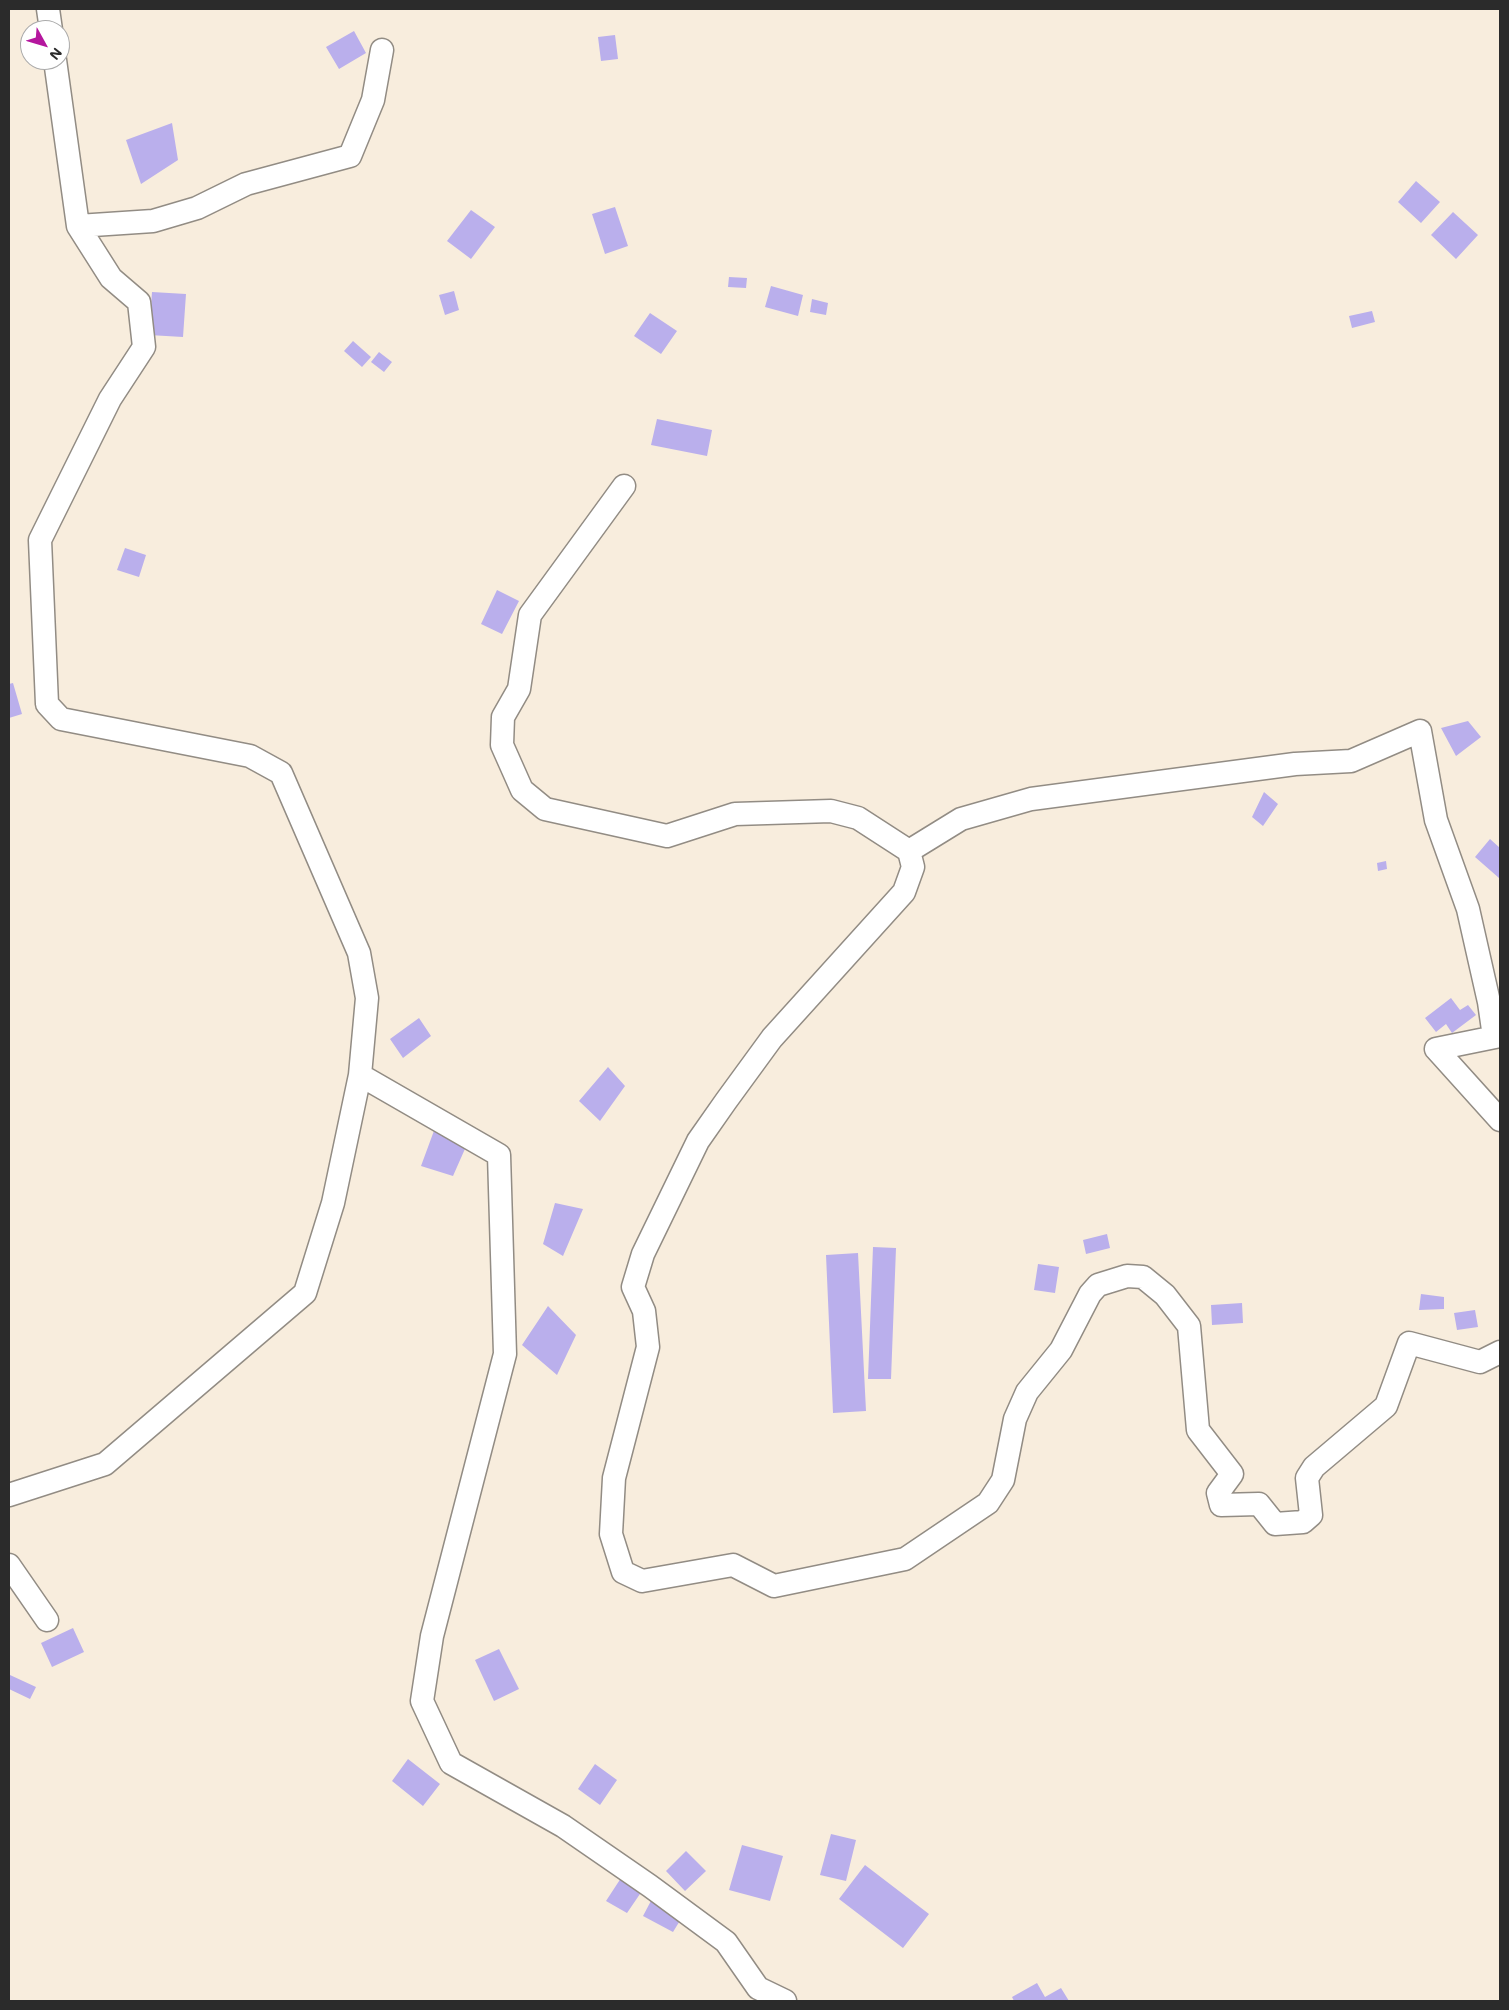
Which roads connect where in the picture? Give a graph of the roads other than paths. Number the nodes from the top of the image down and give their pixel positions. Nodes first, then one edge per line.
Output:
1 (382, 50) dead end
2 (56, 70) edge
3 (78, 226) junction
4 (624, 486) dead end
5 (908, 851) junction
6 (1497, 1036) edge
7 (360, 1075) junction
8 (1500, 1120) edge
9 (1500, 1352) edge
10 (9, 1495) edge
11 (9, 1565) edge
12 (47, 1620) dead end
13 (785, 2001) edge

1 - 3 street
2 - 3 street
3 - 7 street
4 - 5 street
5 - 6 street
5 - 9 street
6 - 8 street
7 - 10 street
7 - 13 street
11 - 12 street

